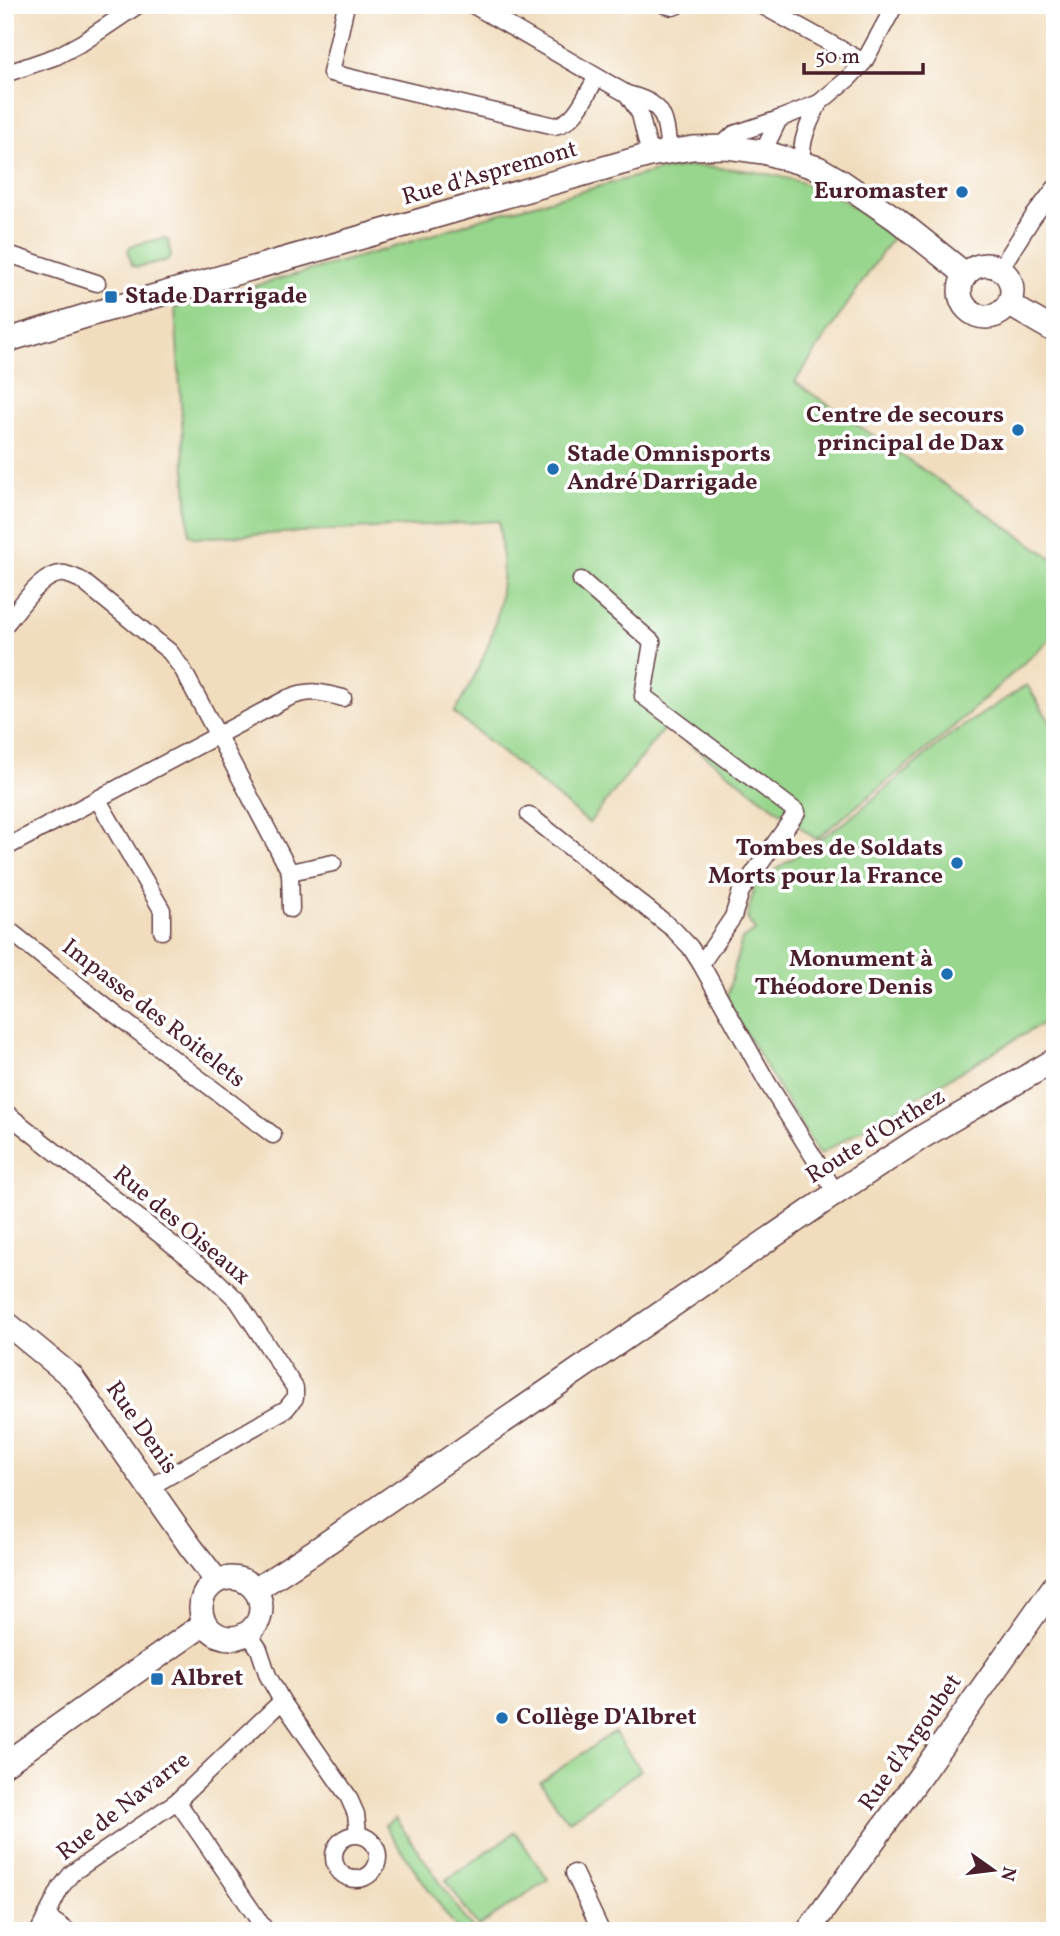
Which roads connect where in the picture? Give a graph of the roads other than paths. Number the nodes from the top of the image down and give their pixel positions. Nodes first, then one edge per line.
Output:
1 (138, 5) edge
2 (346, 5) edge
3 (472, 5) edge
4 (665, 5) edge
5 (678, 5) edge
6 (761, 5) edge
7 (895, 5) edge
8 (864, 62) junction
9 (5, 74) edge
10 (597, 77) junction
11 (627, 94) junction
12 (819, 103) junction
13 (779, 119) junction
14 (720, 148) junction
15 (763, 152) junction
16 (659, 153) junction
17 (802, 163) junction
18 (1055, 188) edge
19 (5, 253) edge
20 (1000, 269) junction
21 (965, 274) junction
22 (97, 283) dead end
23 (1010, 305) junction
24 (1055, 331) edge
25 (5, 341) edge
26 (581, 580) dead end
27 (5, 625) edge
28 (343, 698) dead end
29 (216, 736) junction
30 (98, 800) junction
31 (529, 815) dead end
32 (5, 848) edge
33 (333, 863) dead end
34 (290, 872) junction
35 (291, 909) dead end
36 (5, 927) edge
37 (162, 931) dead end
38 (701, 964) junction
39 (1055, 1060) edge
40 (5, 1112) edge
41 (273, 1135) dead end
42 (836, 1193) junction
43 (5, 1322) edge
44 (150, 1487) junction
45 (216, 1581) junction
46 (1055, 1585) edge
47 (255, 1590) junction
48 (204, 1623) junction
49 (248, 1633) junction
50 (282, 1701) junction
51 (5, 1764) edge
52 (177, 1801) junction
53 (358, 1834) dead end
54 (574, 1873) dead end
55 (43, 1923) edge
56 (68, 1931) edge
57 (266, 1931) edge
58 (601, 1931) edge
59 (808, 1931) edge

1 - 9 street
2 - 10 street
3 - 10 street
4 - 5 street
6 - 8 street
7 - 8 street
8 - 12 street
10 - 11 street
11 - 16 street
11 - 16 street
12 - 13 street
12 - 17 street
13 - 14 street
13 - 15 street
14 - 15 main road, Rue d'Aspremont
14 - 16 main road, Rue d'Aspremont
15 - 17 main road, Rue d'Aspremont
16 - 25 main road, Rue d'Aspremont
17 - 21 main road, Rue d'Aspremont
18 - 20 street
19 - 22 street
20 - 21 main road
20 - 23 main road
21 - 23 main road
23 - 24 main road
26 - 38 street
27 - 29 street
28 - 29 street
29 - 30 street
29 - 34 street
30 - 32 street
30 - 37 street
31 - 38 street
33 - 34 street
34 - 35 street
36 - 41 street, Impasse des Roitelets
38 - 42 street
39 - 42 main road, Route d'Orthez
40 - 44 street, Rue des Oiseaux
42 - 47 main road, Route d'Orthez
43 - 44 main road, Rue Denis
44 - 45 main road, Rue Denis
45 - 47 main road
45 - 48 main road
46 - 59 main road, Rue d'Argoubet
47 - 49 main road
48 - 49 main road
48 - 51 main road
49 - 50 street
50 - 52 street, Rue de Navarre
50 - 53 street
52 - 55 street, Rue de Navarre
52 - 57 street
54 - 58 street
55 - 56 street

